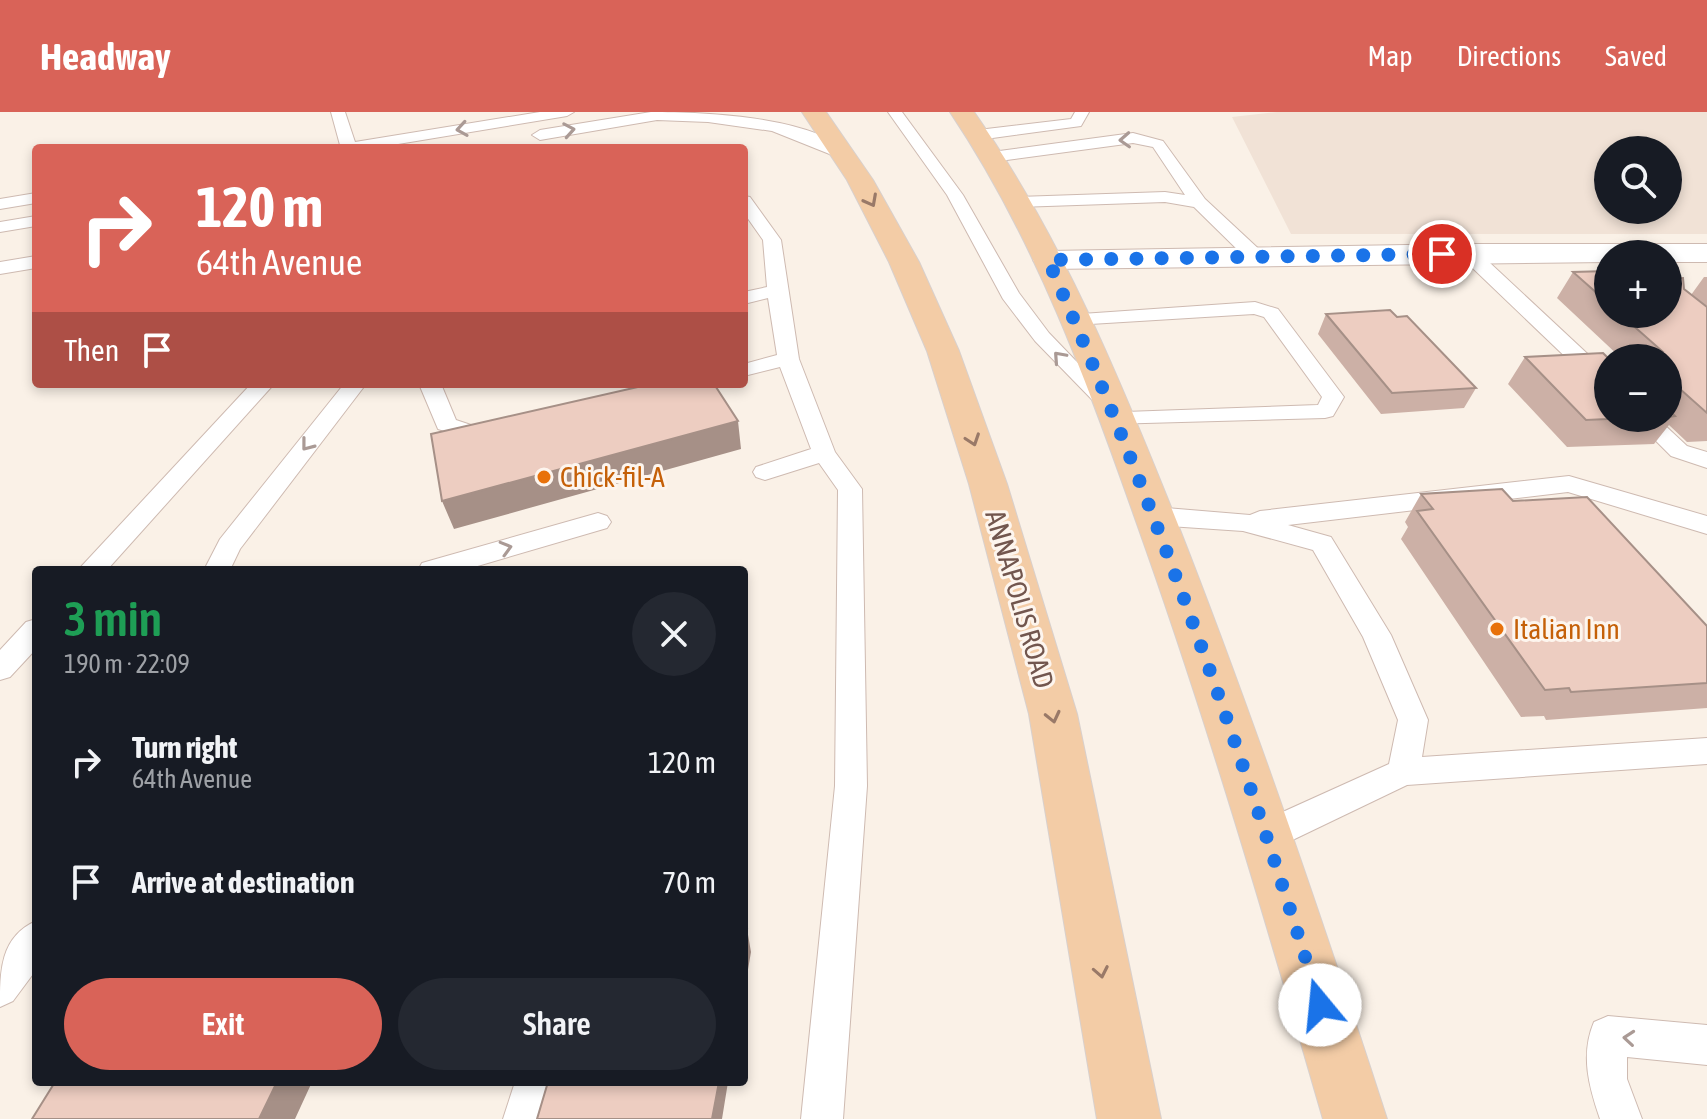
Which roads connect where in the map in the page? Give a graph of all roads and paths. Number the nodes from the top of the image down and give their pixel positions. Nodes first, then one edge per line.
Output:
1 (338, 112) edge
2 (567, 112) edge
3 (678, 112) edge
4 (814, 112) edge
5 (895, 112) edge
6 (1082, 112) edge
7 (650, 116) junction
8 (977, 135) edge
9 (526, 137) dead end
10 (346, 144) edge
11 (371, 144) edge
12 (842, 154) junction
13 (32, 199) edge
14 (1018, 202) junction
15 (1199, 203) junction
16 (0, 204) edge
17 (748, 209) edge
18 (32, 222) edge
19 (0, 227) edge
20 (1468, 253) junction
21 (1707, 253) edge
22 (1255, 256) junction
23 (1048, 260) junction
24 (32, 263) edge
25 (0, 268) edge
26 (777, 290) junction
27 (748, 297) edge
28 (1074, 319) junction
29 (788, 359) junction
30 (748, 369) edge
31 (1594, 372) edge
32 (259, 388) edge
33 (352, 388) edge
34 (432, 388) edge
35 (1116, 415) junction
36 (510, 428) edge
37 (1659, 432) edge
38 (824, 453) junction
39 (1707, 460) edge
40 (765, 472) dead end
41 (1154, 516) junction
42 (598, 522) dead end
43 (1243, 522) junction
44 (1707, 525) edge
45 (95, 566) edge
46 (219, 566) edge
47 (445, 566) edge
48 (32, 634) edge
49 (0, 669) edge
50 (1707, 751) edge
51 (1404, 772) junction
52 (1268, 835) junction
53 (32, 944) edge
54 (0, 988) edge
55 (1707, 1045) edge
56 (534, 1086) edge
57 (524, 1119) edge
58 (822, 1119) edge
59 (1129, 1119) edge
60 (1355, 1119) edge
61 (1621, 1119) edge

1 - 10 lane
2 -> 11 lane
3 - 7 lane
4 - 12 main road, ANNAPOLIS ROAD
35 -> 5 lane
6 - 8 lane
9 -> 7 lane
7 - 12 lane
8 - 14 main road
15 -> 8 lane
12 -> 59 main road, ANNAPOLIS ROAD
13 - 16 lane
14 - 15 lane
14 - 23 main road
15 - 22 lane
17 - 26 lane
18 - 19 lane
20 - 21 street
20 - 22 street
20 - 31 lane
22 - 23 street
23 - 28 main road
24 - 25 lane
26 - 27 lane
26 - 29 lane
28 - 35 main road
28 - 35 lane
29 - 30 lane
29 - 38 lane
32 - 45 lane
33 -> 46 lane
34 - 36 lane
35 - 41 main road
37 - 39 lane
38 - 40 lane
38 - 58 lane
41 - 43 lane
41 - 52 main road
47 -> 42 lane
43 - 44 lane
43 - 51 lane
48 - 49 lane
50 - 51 lane
51 - 52 lane
52 - 60 main road
53 - 54 lane
55 -> 61 lane
56 - 57 lane

